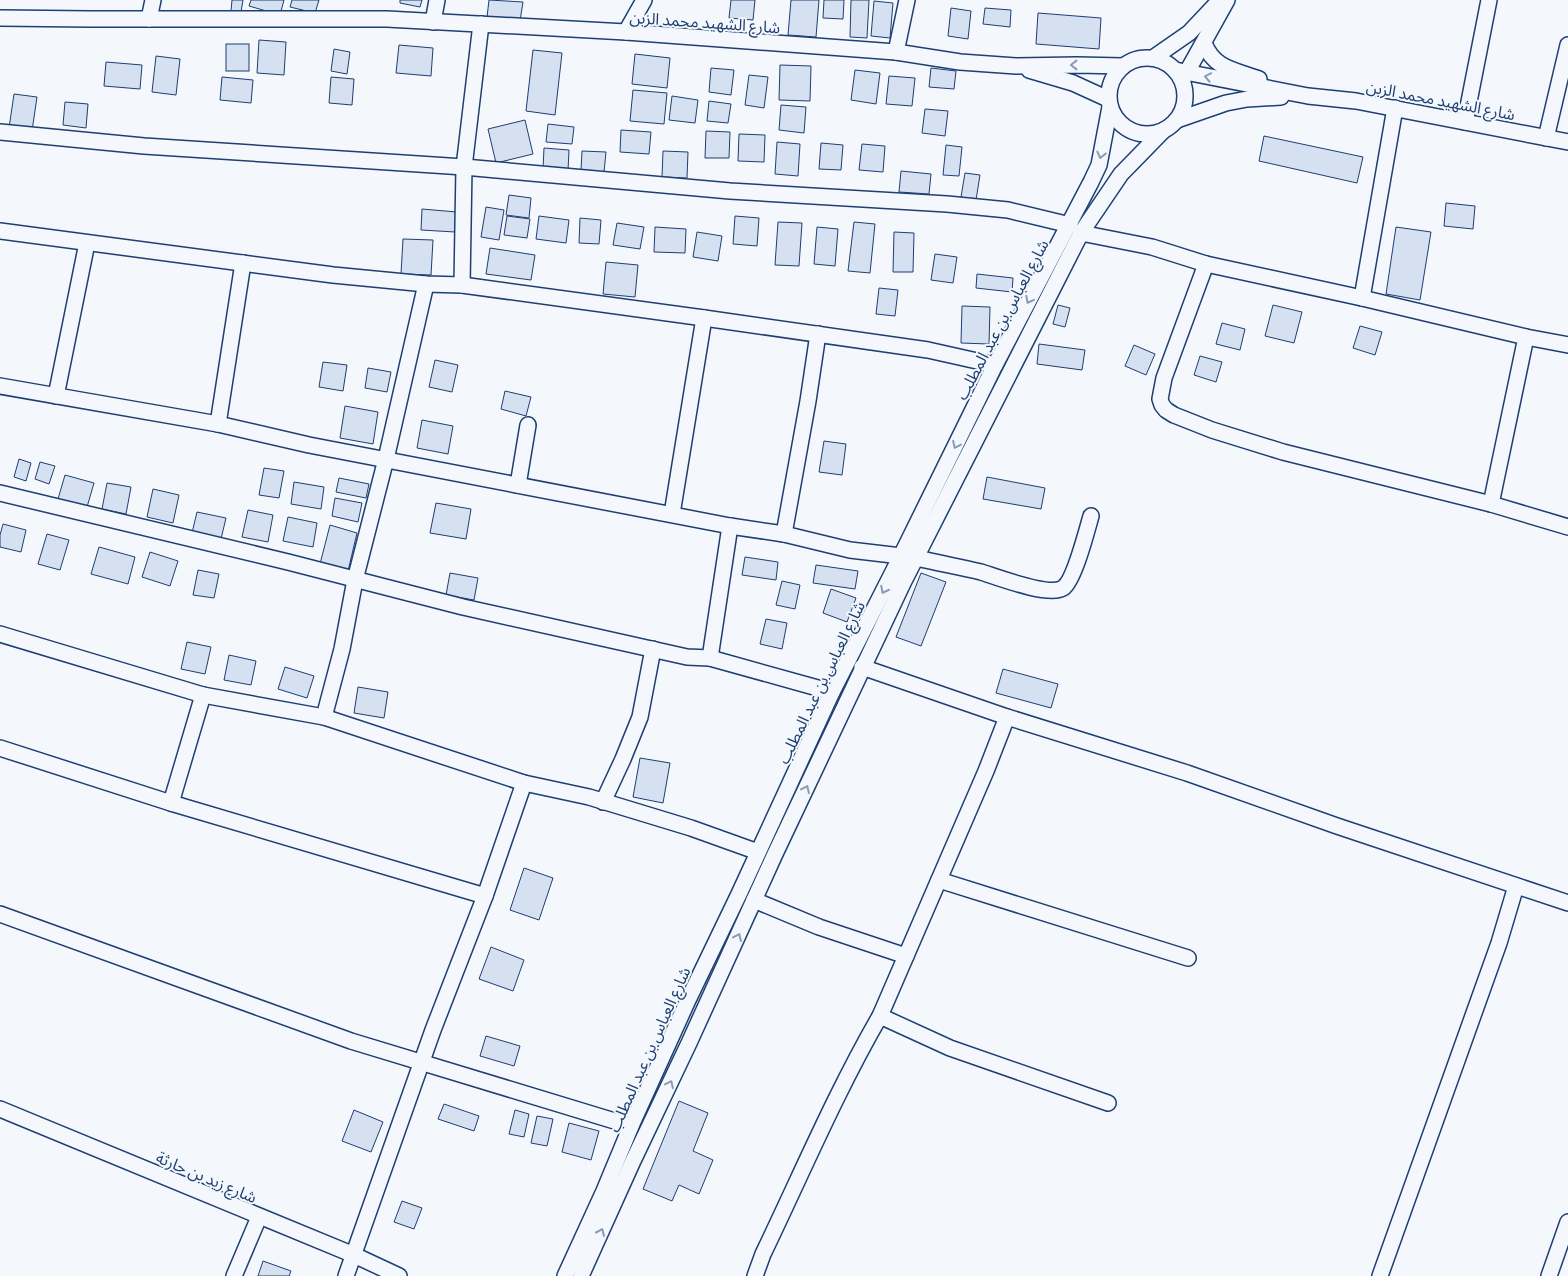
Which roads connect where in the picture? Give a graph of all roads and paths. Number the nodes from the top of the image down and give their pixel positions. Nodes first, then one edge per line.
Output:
1 (153, 0) edge
2 (437, 0) edge
3 (644, 0) edge
4 (907, 0) edge
5 (1220, 0) edge
6 (1227, 0) edge
7 (1489, 0) edge
8 (0, 18) edge
9 (149, 19) junction
10 (433, 22) junction
11 (481, 24) junction
12 (626, 32) junction
13 (1204, 43) junction
14 (1568, 45) edge
15 (896, 52) junction
16 (1153, 58) junction
17 (1016, 66) junction
18 (1123, 66) junction
19 (1182, 75) junction
20 (1308, 96) junction
21 (1109, 103) junction
22 (1396, 108) junction
23 (1177, 120) junction
24 (1465, 122) junction
25 (1163, 131) junction
26 (0, 132) edge
27 (1546, 138) junction
28 (1568, 142) edge
29 (464, 167) junction
30 (1075, 229) junction
31 (0, 231) edge
32 (87, 243) junction
33 (244, 264) junction
34 (1206, 264) junction
35 (426, 284) junction
36 (462, 285) junction
37 (1362, 298) junction
38 (704, 318) junction
39 (818, 334) junction
40 (1526, 337) junction
41 (1568, 345) edge
42 (995, 365) junction
43 (0, 386) edge
44 (56, 396) junction
45 (218, 424) junction
46 (528, 425) dead end
47 (386, 459) junction
48 (518, 485) junction
49 (0, 493) edge
50 (1491, 504) junction
51 (672, 514) junction
52 (1091, 516) dead end
53 (730, 526) junction
54 (1568, 527) edge
55 (784, 534) junction
56 (909, 557) junction
57 (355, 580) junction
58 (0, 634) edge
59 (652, 649) junction
60 (710, 658) junction
61 (862, 667) junction
62 (832, 692) junction
63 (203, 695) junction
64 (324, 717) junction
65 (1007, 717) junction
66 (0, 748) edge
67 (524, 783) junction
68 (604, 802) junction
69 (171, 803) junction
70 (758, 852) junction
71 (940, 880) junction
72 (1516, 886) junction
73 (485, 896) junction
74 (754, 900) junction
75 (1567, 900) edge
76 (0, 914) edge
77 (906, 956) junction
78 (1188, 958) dead end
79 (880, 1016) junction
80 (422, 1064) junction
81 (1108, 1103) dead end
82 (0, 1109) edge
83 (631, 1126) junction
84 (259, 1217) junction
85 (1568, 1222) edge
86 (354, 1255) junction
87 (234, 1276) edge
88 (346, 1276) edge
89 (399, 1276) edge
90 (565, 1276) edge
91 (581, 1276) edge
92 (755, 1276) edge
93 (1380, 1276) edge
94 (1549, 1276) edge

1 - 9 street
2 - 10 street
3 - 12 street
4 - 15 street
5 - 16 street
6 - 13 street
7 - 24 street
8 - 9 street, شارع الشهيد محمد الزبن
9 - 10 street, شارع الشهيد محمد الزبن
10 - 11 street, شارع الشهيد محمد الزبن
11 - 12 street, شارع الشهيد محمد الزبن
11 - 29 street
12 - 15 street, شارع الشهيد محمد الزبن
13 - 19 street
13 - 20 street
14 - 27 street
15 - 17 street, شارع الشهيد محمد الزبن
16 - 18 street
16 - 19 street
18 -> 17 street, شارع الشهيد محمد الزبن
17 - 21 street, شارع الشهيد محمد الزبن
18 - 21 street
20 -> 19 street, شارع الشهيد محمد الزبن
19 - 23 street
20 - 22 street, شارع الشهيد محمد الزبن
20 - 23 street, شارع الشهيد محمد الزبن
21 - 25 street
21 -> 30 street, شارع العباس بن عبد المطلب
22 - 24 street, شارع الشهيد محمد الزبن
22 - 37 street
23 - 25 street
24 - 27 street, شارع الشهيد محمد الزبن
25 - 30 street, شارع العباس بن عبد المطلب
26 - 29 street
27 - 28 street, شارع الشهيد محمد الزبن
29 - 30 street
29 - 36 street
30 - 34 street
30 -> 42 street, شارع العباس بن عبد المطلب
30 - 56 street, شارع العباس بن عبد المطلب
31 - 32 street
32 - 33 street
32 - 44 street
33 - 35 street
33 - 45 street
34 - 37 street
34 - 50 street
35 - 36 street
35 - 47 street
36 - 38 street
37 - 40 street
38 - 39 street
38 - 51 street
39 - 42 street
39 - 55 street
40 - 41 street
40 - 50 street
42 -> 56 street, شارع العباس بن عبد المطلب
43 - 44 street
44 - 45 street
45 - 47 street
46 - 48 street
47 - 48 street
47 - 57 street
48 - 51 street
49 - 57 street
50 - 54 street
51 - 53 street
52 - 56 street
53 - 55 street
53 - 60 street
55 - 56 street
56 - 61 street, شارع العباس بن عبد المطلب
56 -> 62 street, شارع العباس بن عبد المطلب
57 - 59 street
57 - 64 street
58 - 63 street
59 - 60 street
59 - 68 street
60 - 62 street
61 - 65 street
74 -> 61 street, شارع العباس بن عبد المطلب
62 - 70 street, شارع العباس بن عبد المطلب
63 - 64 street
63 - 69 street
64 - 67 street
65 - 71 street
65 - 72 street
66 - 69 street
67 - 68 street
67 - 73 street
68 - 70 street
69 - 73 street
70 - 83 street, شارع العباس بن عبد المطلب
71 - 77 street
71 - 78 street
72 - 75 street
72 - 93 street
73 - 80 street
74 - 77 street
91 -> 74 street, شارع العباس بن عبد المطلب
76 - 80 street
77 - 79 street
79 - 81 street
79 - 92 street
80 - 83 street
80 - 86 street
82 - 84 street, شارع زيد بن حارثة
83 - 90 street, شارع العباس بن عبد المطلب
84 - 86 street, شارع زيد بن حارثة
84 - 87 street
85 - 94 street
86 - 88 street
86 - 89 street, شارع زيد بن حارثة

